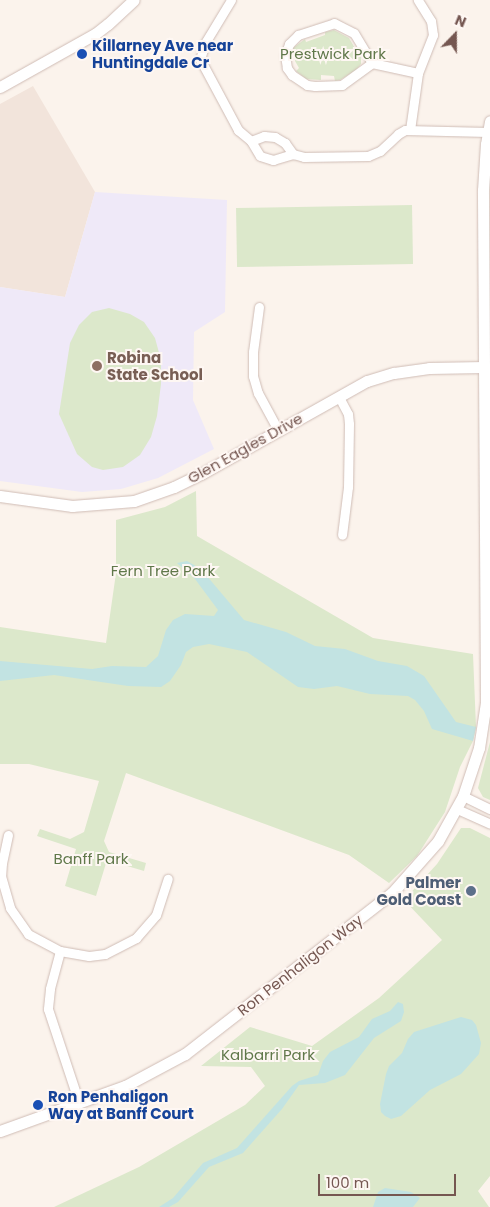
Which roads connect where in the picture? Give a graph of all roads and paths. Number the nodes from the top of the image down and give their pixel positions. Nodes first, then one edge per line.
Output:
1 (134, 0) edge
2 (231, 0) edge
3 (418, 0) edge
4 (372, 63) junction
5 (418, 73) junction
6 (0, 87) edge
7 (489, 127) edge
8 (410, 130) junction
9 (251, 141) junction
10 (293, 154) junction
11 (487, 215) edge
12 (259, 308) dead end
13 (484, 367) junction
14 (339, 397) junction
15 (278, 430) junction
16 (0, 496) edge
17 (342, 535) dead end
18 (488, 579) edge
19 (463, 796) junction
20 (457, 809) junction
21 (490, 809) edge
22 (490, 824) edge
23 (8, 835) dead end
24 (168, 878) dead end
25 (60, 951) junction
26 (79, 1103) junction
27 (0, 1131) edge

1 - 6 street
2 - 9 street
3 - 5 street
4 - 4 street
4 - 5 street
5 - 8 street
7 - 8 street
7 - 11 street, Ron Penhaligon Way
8 - 10 street
9 - 10 street
9 - 10 street
11 - 13 street, Ron Penhaligon Way
12 - 15 street
13 - 14 street, Glen Eagles Drive
13 - 18 street, Ron Penhaligon Way
14 - 15 street, Glen Eagles Drive
14 - 17 street
15 - 16 street, Glen Eagles Drive
18 - 19 street, Ron Penhaligon Way
19 - 20 street, Ron Penhaligon Way
19 - 21 street
20 - 22 street
20 - 26 street, Ron Penhaligon Way
23 - 25 street
24 - 25 street
25 - 26 street
26 - 27 street, Ron Penhaligon Way

